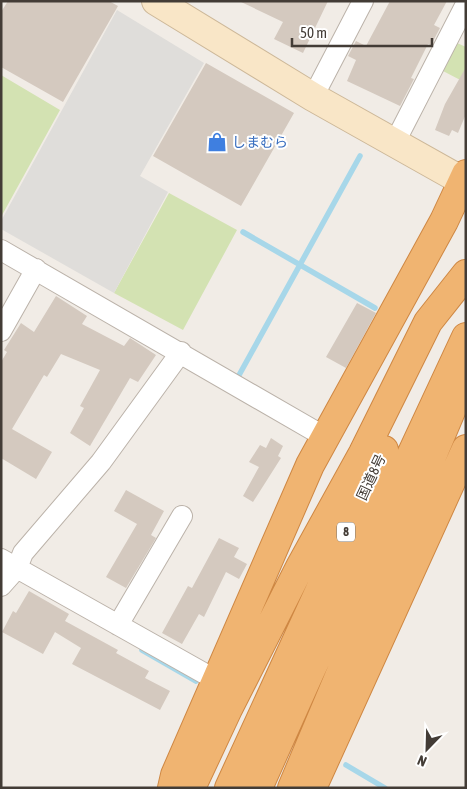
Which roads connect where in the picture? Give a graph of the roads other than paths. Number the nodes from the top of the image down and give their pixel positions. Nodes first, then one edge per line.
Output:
1 (156, 1) edge
2 (363, 1) edge
3 (466, 4) edge
4 (313, 97) junction
5 (395, 142) junction
6 (465, 180) edge
7 (1, 250) edge
8 (36, 270) junction
9 (466, 276) edge
10 (1, 330) edge
11 (466, 337) edge
12 (181, 352) junction
13 (466, 376) edge
14 (325, 437) junction
15 (466, 449) edge
16 (182, 516) dead end
17 (9, 563) edge
18 (1, 586) edge
19 (118, 625) junction
20 (216, 680) junction
21 (172, 788) edge
22 (191, 788) edge
23 (229, 788) edge
24 (258, 788) edge
25 (292, 788) edge
26 (312, 788) edge

1 - 4 street
2 - 4 street
3 - 5 street
4 - 5 street
5 - 6 street
6 - 14 highway
7 - 8 street
8 - 10 street
8 - 12 street
9 - 22 highway, 8
9 - 23 highway, 国道8号 / 8
11 - 24 highway, 国道8号 / 8
12 - 14 street
12 - 17 street
13 - 25 highway
14 - 20 highway
15 - 26 highway
16 - 19 street
17 - 18 street
17 - 19 street
19 - 20 street
20 - 21 highway

